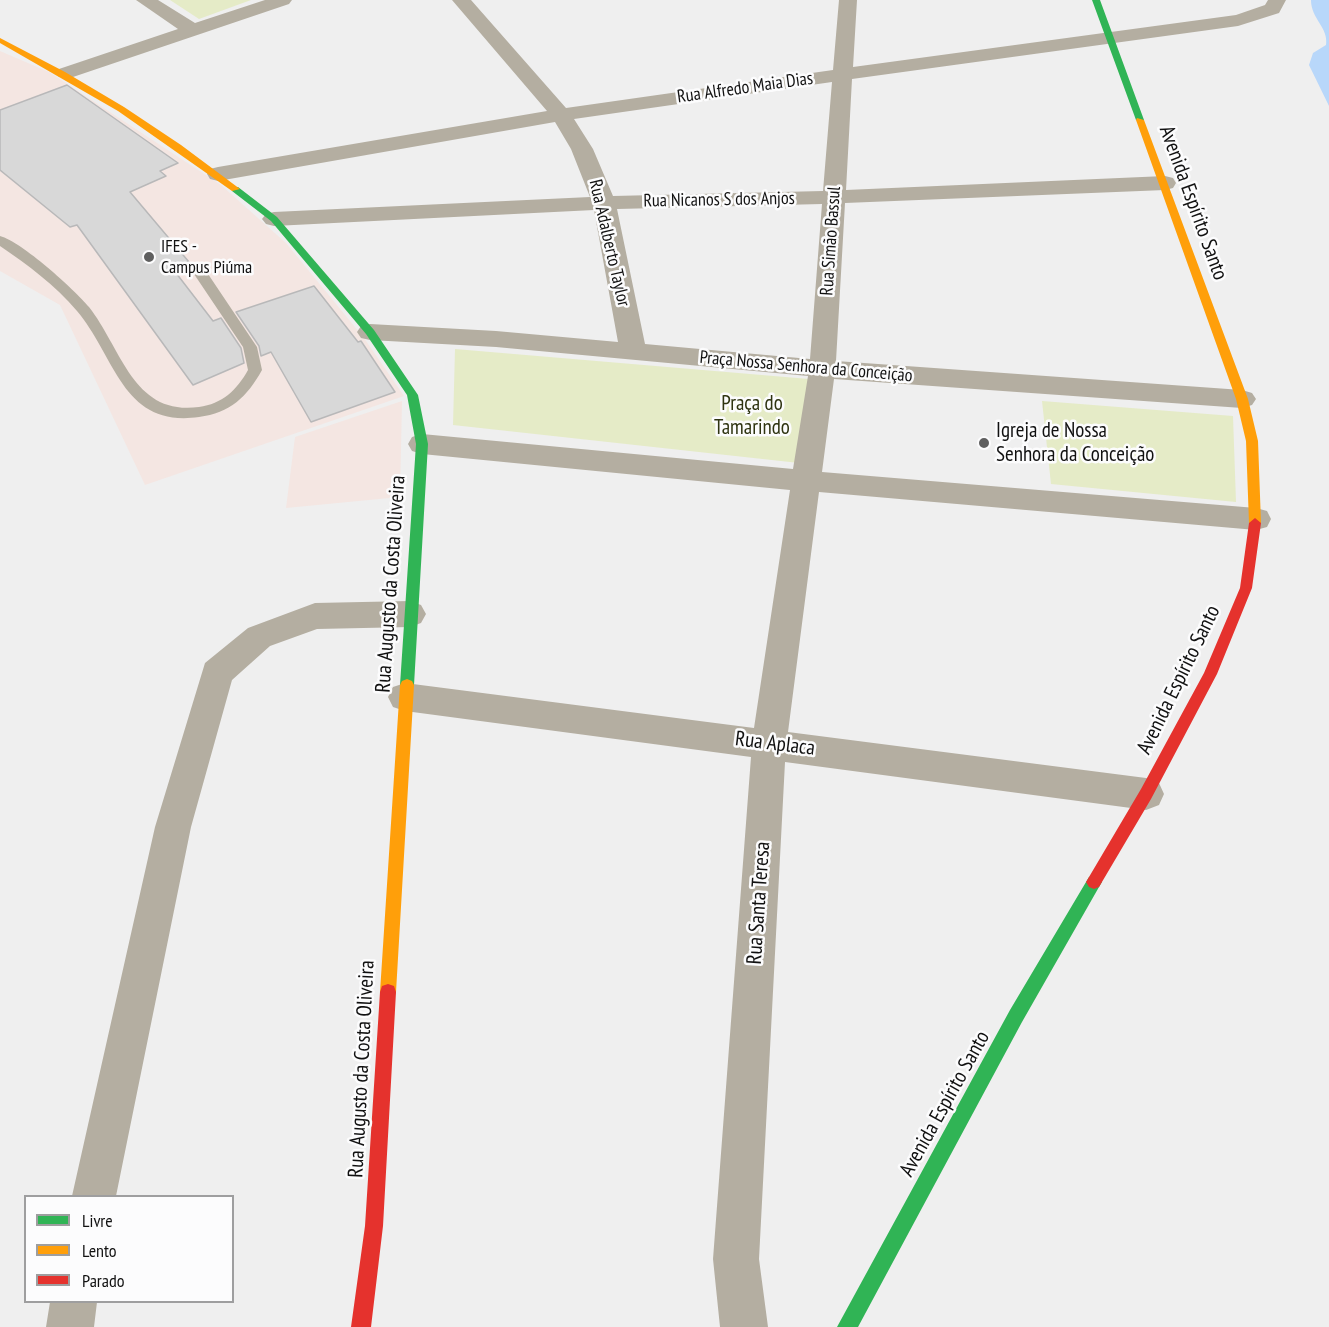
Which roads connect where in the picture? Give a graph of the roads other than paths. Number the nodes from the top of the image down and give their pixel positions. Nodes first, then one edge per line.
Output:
1 (145, 0) edge
2 (283, 0) edge
3 (461, 0) edge
4 (849, 0) edge
5 (1096, 0) edge
6 (1275, 4) edge
7 (191, 29) junction
8 (1108, 36) junction
9 (0, 40) edge
10 (66, 73) junction
11 (843, 73) junction
12 (560, 115) junction
13 (218, 174) junction
14 (1165, 183) junction
15 (834, 197) junction
16 (604, 202) junction
17 (274, 219) junction
18 (0, 240) edge
19 (201, 274) dead end
20 (370, 332) junction
21 (633, 352) junction
22 (822, 369) junction
23 (1242, 399) junction
24 (422, 444) junction
25 (807, 482) junction
26 (1256, 519) junction
27 (410, 614) junction
28 (405, 697) junction
29 (769, 743) junction
30 (1146, 794) junction
31 (94, 1195) edge
32 (74, 1303) edge
33 (70, 1327) edge
34 (361, 1327) edge
35 (744, 1327) edge
36 (847, 1327) edge

1 - 7 street
2 - 7 street
3 - 12 street, Rua Adalberto Taylor
4 - 11 street, Rua Simão Bassul
5 - 8 street, Avenida Espírito Santo
6 - 8 street, Rua Alfredo Maia Dias
7 - 10 street
8 - 11 street, Rua Alfredo Maia Dias
8 - 14 street, Avenida Espírito Santo
9 - 10 street, Rua Augusto da Costa Oliveira
10 - 13 street, Rua Augusto da Costa Oliveira
11 - 12 street, Rua Alfredo Maia Dias
11 - 15 street, Rua Simão Bassul
12 - 13 street, Rua Alfredo Maia Dias
12 - 16 street, Rua Adalberto Taylor
13 - 17 street, Rua Augusto da Costa Oliveira
14 - 15 street, Rua Nicanos S dos Anjos
14 - 23 street, Avenida Espírito Santo
15 - 16 street, Rua Nicanos S dos Anjos
15 - 22 street, Rua Simão Bassul
16 - 17 street, Rua Nicanos S dos Anjos
16 - 21 street, Rua Adalberto Taylor
17 - 20 street, Rua Augusto da Costa Oliveira
18 - 19 lane
20 - 21 street, Praça Nossa Senhora da Conceição
20 - 24 street, Rua Augusto da Costa Oliveira
21 - 22 street, Praça Nossa Senhora da Conceição
22 - 23 street, Praça Nossa Senhora da Conceição
22 - 25 street, Rua Simão Bassul
23 - 26 street, Avenida Espírito Santo
24 - 25 street
24 - 27 street, Rua Augusto da Costa Oliveira
25 - 26 street
25 - 29 street, Rua Santa Teresa
26 - 30 street, Avenida Espírito Santo
27 - 28 street, Rua Augusto da Costa Oliveira
27 - 31 street
28 - 29 street, Rua Aplaca
28 - 34 street, Rua Augusto da Costa Oliveira
29 - 30 street, Rua Aplaca
29 - 35 street, Rua Santa Teresa
30 - 36 street, Avenida Espírito Santo
32 - 33 street

